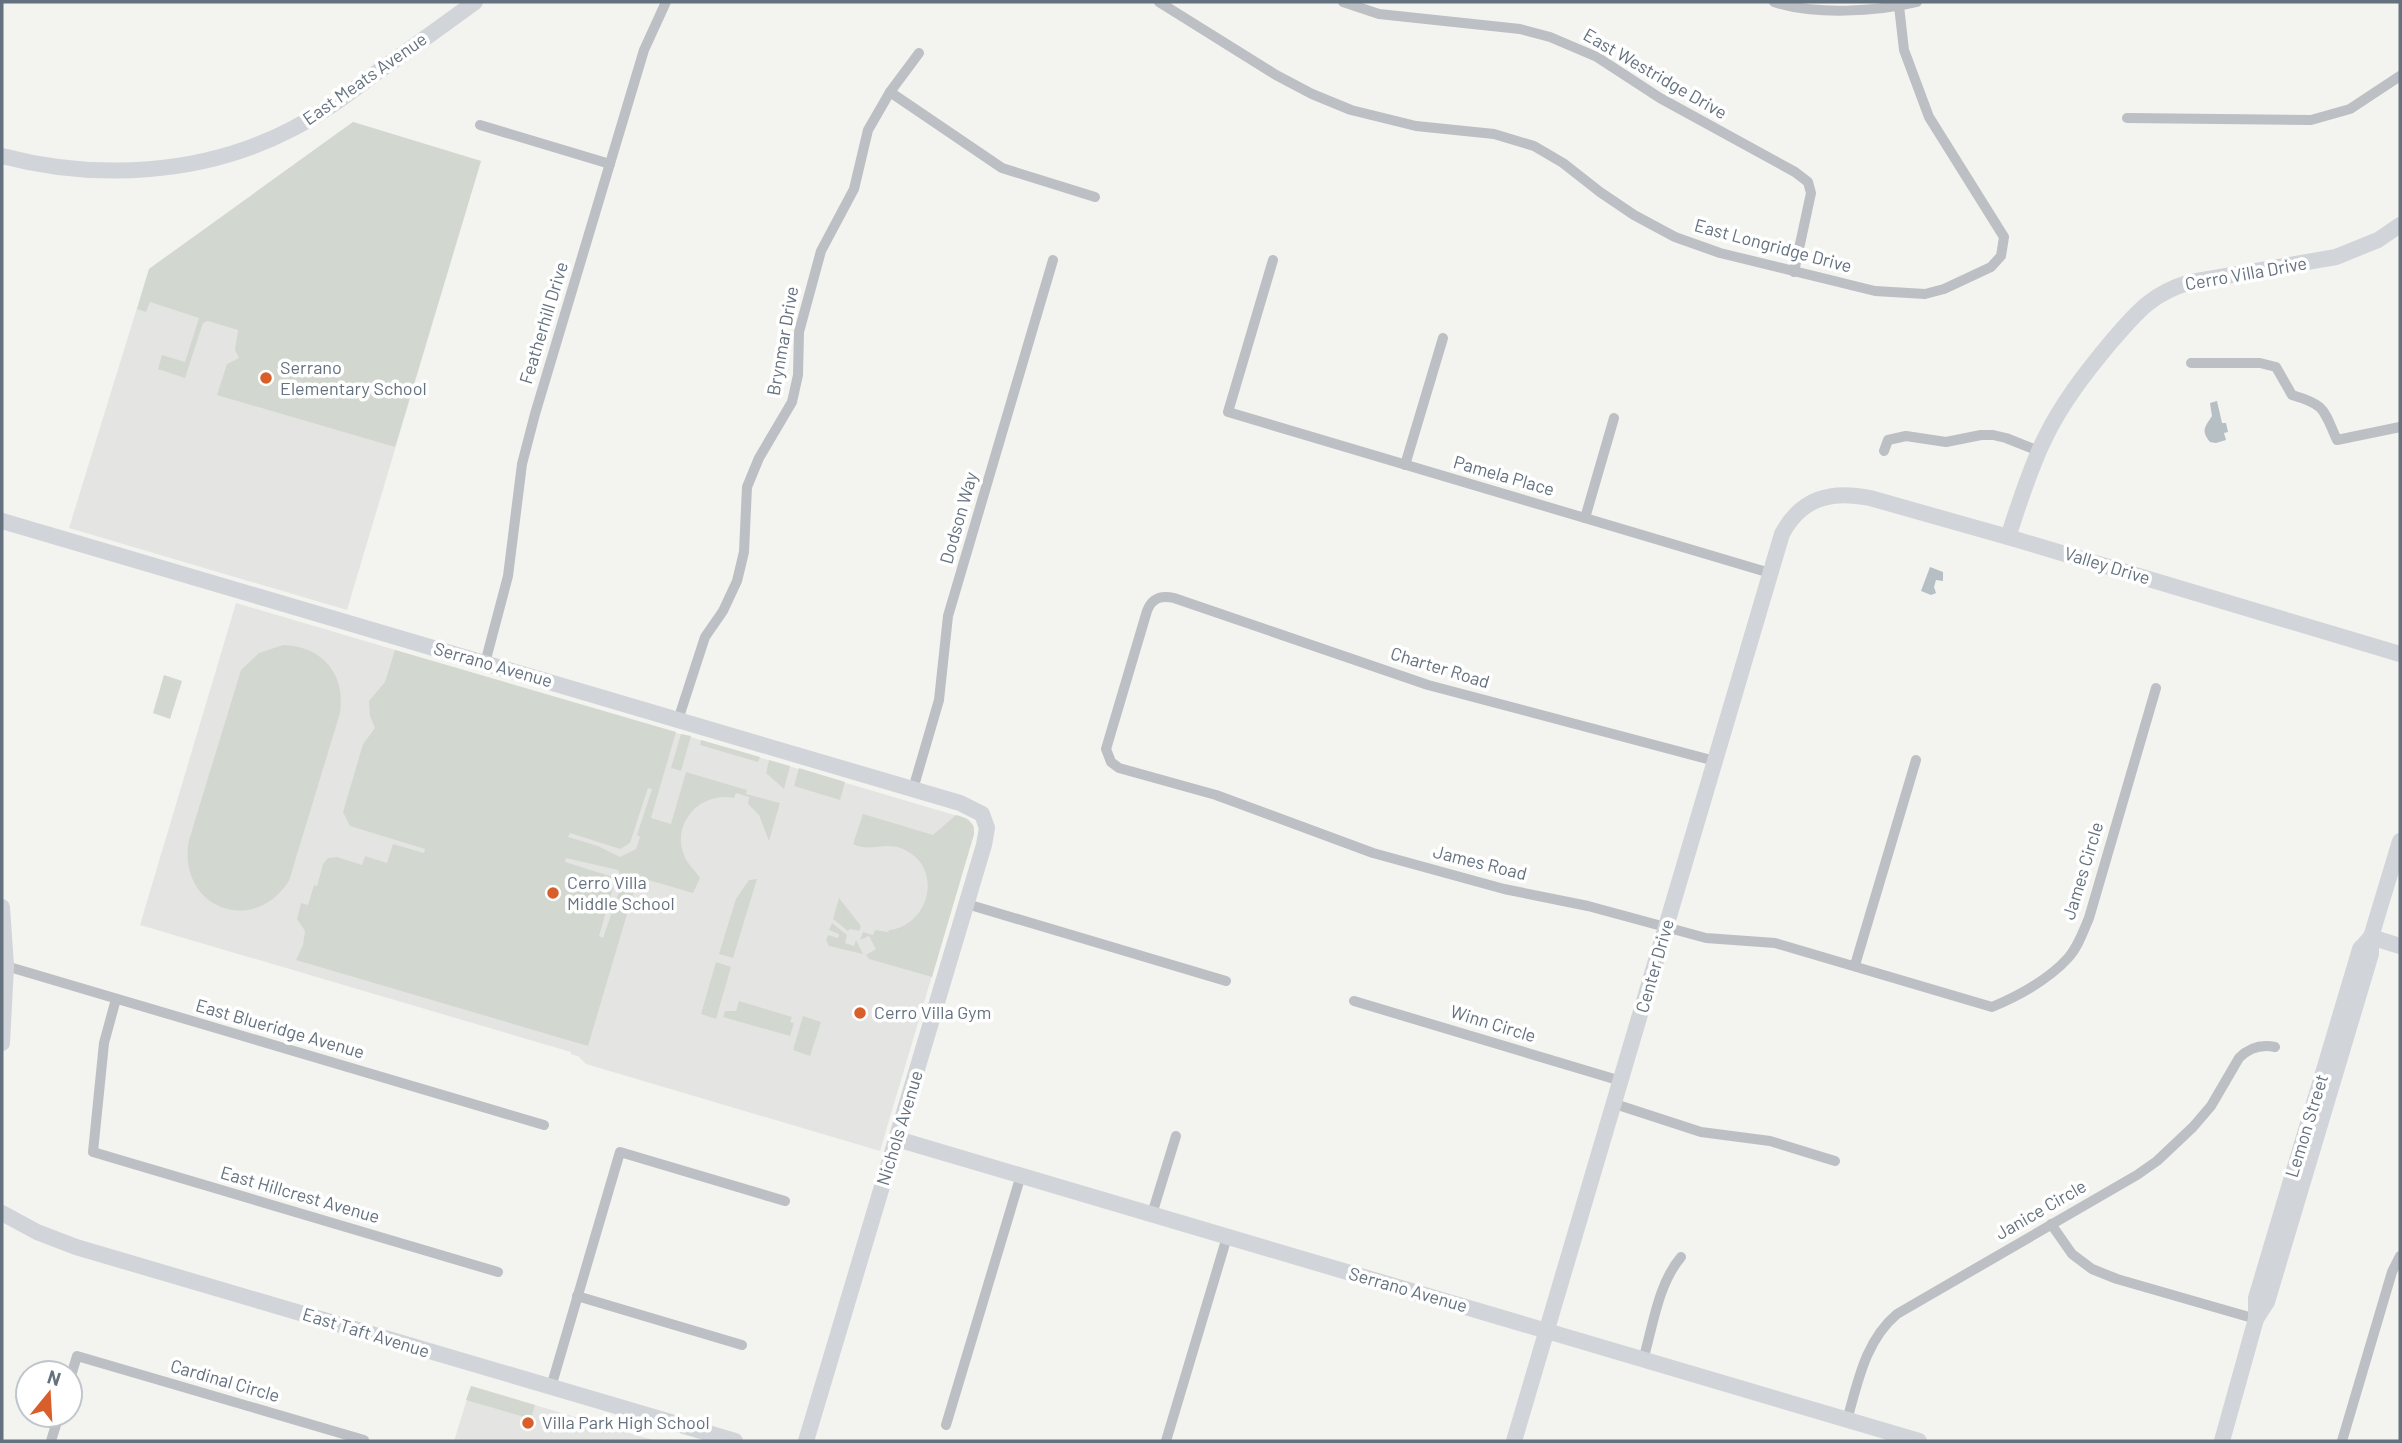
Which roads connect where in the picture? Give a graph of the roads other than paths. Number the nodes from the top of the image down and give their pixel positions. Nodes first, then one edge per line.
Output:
1 (475, 2) edge
2 (667, 2) edge
3 (1159, 2) edge
4 (1343, 2) edge
5 (1774, 2) edge
6 (1917, 2) edge
7 (1804, 5) edge
8 (1899, 6) junction
9 (919, 53) dead end
10 (2400, 76) edge
11 (890, 92) junction
12 (2127, 117) dead end
13 (480, 125) dead end
14 (2, 156) edge
15 (610, 164) junction
16 (1095, 197) dead end
17 (2400, 225) edge
18 (1053, 260) dead end
19 (1273, 260) dead end
20 (1794, 272) junction
21 (1443, 338) dead end
22 (2191, 363) dead end
23 (1614, 418) dead end
24 (2400, 427) edge
25 (1884, 451) dead end
26 (2039, 451) junction
27 (1405, 465) junction
28 (1813, 502) joint
29 (1585, 518) junction
30 (2, 521) edge
31 (2008, 537) junction
32 (1770, 573) junction
33 (2396, 654) edge
34 (485, 663) junction
35 (2155, 688) dead end
36 (678, 720) junction
37 (1108, 757) joint
38 (1916, 760) dead end
39 (1715, 761) junction
40 (913, 789) junction
41 (982, 814) joint
42 (2400, 841) edge
43 (967, 904) junction
44 (2, 907) edge
45 (1665, 928) junction
46 (2371, 937) junction
47 (2400, 946) edge
48 (1855, 965) junction
49 (6, 966) junction
50 (1226, 981) dead end
51 (116, 999) junction
52 (1354, 1001) dead end
53 (2, 1043) edge
54 (2275, 1047) dead end
55 (1621, 1081) junction
56 (1615, 1104) junction
57 (544, 1125) dead end
58 (1176, 1136) dead end
59 (897, 1139) junction
60 (1835, 1161) dead end
61 (1021, 1175) junction
62 (785, 1201) dead end
63 (2, 1213) edge
64 (1152, 1214) junction
65 (2052, 1224) junction
66 (1227, 1237) junction
67 (2400, 1256) edge
68 (1681, 1257) dead end
69 (498, 1272) dead end
70 (577, 1296) junction
71 (2256, 1319) junction
72 (1547, 1331) junction
73 (742, 1345) dead end
74 (76, 1359) edge
75 (1643, 1360) junction
76 (551, 1387) junction
77 (1847, 1420) junction
78 (946, 1425) dead end
79 (364, 1440) edge
80 (735, 1441) edge
81 (806, 1441) edge
82 (1166, 1441) edge
83 (1514, 1441) edge
84 (1919, 1441) edge
85 (2222, 1441) edge
86 (2342, 1441) edge

1 - 14 street, East Meats Avenue
2 - 15 street, Featherhill Drive
3 - 20 street, East Longridge Drive
4 - 20 street, East Westridge Drive
5 - 7 street
6 - 8 street
7 - 8 street
8 - 20 street, East Longridge Drive
9 - 11 street, Brynmar Drive
10 - 12 street
11 - 16 street
11 - 36 street, Brynmar Drive
13 - 15 street
15 - 34 street, Featherhill Drive
17 - 26 street, Cerro Villa Drive
18 - 40 street, Dodson Way
19 - 27 street, Pamela Place
21 - 27 street
22 - 24 street
23 - 29 street
25 - 26 street
26 - 31 street, Cerro Villa Drive
27 - 29 street, Pamela Place
28 - 31 street, Valley Drive
28 - 32 street, Center Drive
29 - 32 street, Pamela Place
30 - 34 street, Serrano Avenue
31 - 33 street, Valley Drive
32 - 39 street, Center Drive
34 - 36 street, Serrano Avenue
35 - 48 street, James Circle
36 - 40 street, Serrano Avenue
37 - 39 street, Charter Road
37 - 45 street, James Road
38 - 48 street
39 - 45 street, Center Drive
40 - 41 street, Serrano Avenue
41 - 43 street, Nichols Avenue
42 - 46 street, Lemon Street
43 - 50 street
43 - 59 street, Nichols Avenue
44 - 49 street
45 - 48 street, James Road
45 - 55 street, Center Drive
46 - 47 street
46 - 71 street, Lemon Street
49 - 51 street, East Blueridge Avenue
49 - 53 street
51 - 57 street, East Blueridge Avenue
51 - 69 street, East Hillcrest Avenue
52 - 55 street, Winn Circle
54 - 65 street, Janice Circle
55 - 56 street, Center Drive
56 - 60 street
56 - 72 street, Center Drive
58 - 64 street
59 - 61 street, Serrano Avenue
59 - 81 street, Nichols Avenue
61 - 64 street, Serrano Avenue
61 - 78 street
62 - 70 street
63 - 76 street, East Taft Avenue
64 - 66 street, Serrano Avenue
65 - 71 street
65 - 77 street, Janice Circle
66 - 72 street, Serrano Avenue
66 - 82 street
67 - 86 street
68 - 75 street
70 - 73 street
70 - 76 street
71 - 85 street, Lemon Street
72 - 75 street, Serrano Avenue
72 - 83 street, Center Drive
74 - 79 street, Cardinal Circle
75 - 77 street, Serrano Avenue
76 - 80 street, East Taft Avenue
77 - 84 street, Serrano Avenue

